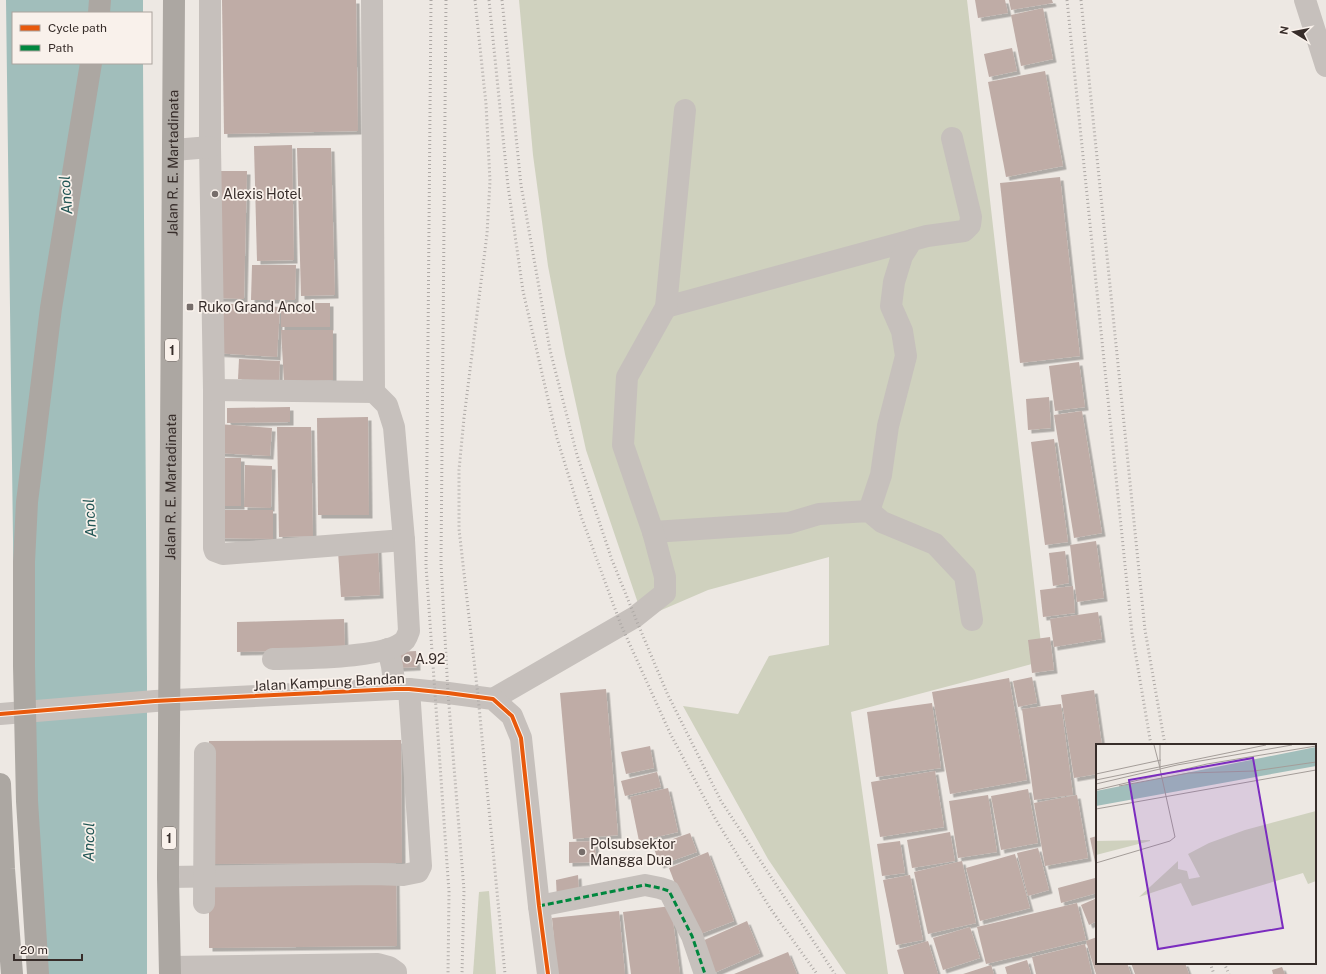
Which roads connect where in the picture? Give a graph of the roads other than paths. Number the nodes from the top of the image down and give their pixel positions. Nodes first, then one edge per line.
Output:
1 (100, 0) edge
2 (174, 0) edge
3 (210, 0) edge
4 (372, 0) edge
5 (1305, 0) edge
6 (99, 12) edge
7 (91, 64) edge
8 (1326, 66) edge
9 (685, 110) dead end
10 (952, 138) dead end
11 (210, 146) junction
12 (174, 150) junction
13 (912, 240) junction
14 (666, 307) junction
15 (214, 390) junction
16 (374, 392) junction
17 (869, 511) junction
18 (653, 532) junction
19 (404, 540) junction
20 (972, 620) dead end
21 (388, 649) junction
22 (274, 659) dead end
23 (402, 689) junction
24 (493, 699) junction
25 (162, 701) junction
26 (5, 713) edge
27 (205, 753) dead end
28 (0, 784) edge
29 (168, 877) junction
30 (204, 877) junction
31 (204, 903) dead end
32 (539, 906) junction
33 (180, 970) edge
34 (12, 974) edge
35 (38, 974) edge
36 (396, 974) edge
37 (548, 974) edge
38 (705, 974) edge

1 - 6 highway
2 - 12 highway, Jalan R. E. Martadinata / 1
3 - 11 street
4 - 16 street
5 - 8 street
7 - 35 highway, bridge
9 - 14 street
10 - 13 street
11 - 12 street
11 - 15 street
12 - 25 highway, Jalan R. E. Martadinata / 1
13 - 14 street
13 - 17 street
14 - 18 street
15 - 16 street
15 - 19 street
16 - 19 street
17 - 18 street
17 - 20 street
18 - 24 street
19 - 21 street
21 - 22 street
21 - 23 street
23 - 24 street, Jalan Kampung Bandan
23 - 25 street, Jalan Kampung Bandan
23 - 30 street
24 - 32 street
25 - 26 street, Jalan Kampung Bandan
25 - 29 highway, Jalan R. E. Martadinata / 1
27 - 30 street
28 - 34 highway
29 - 30 street
29 - 33 highway, Jalan R. E. Martadinata / 1
30 - 31 street
32 - 37 street
32 - 38 street
33 - 36 street

